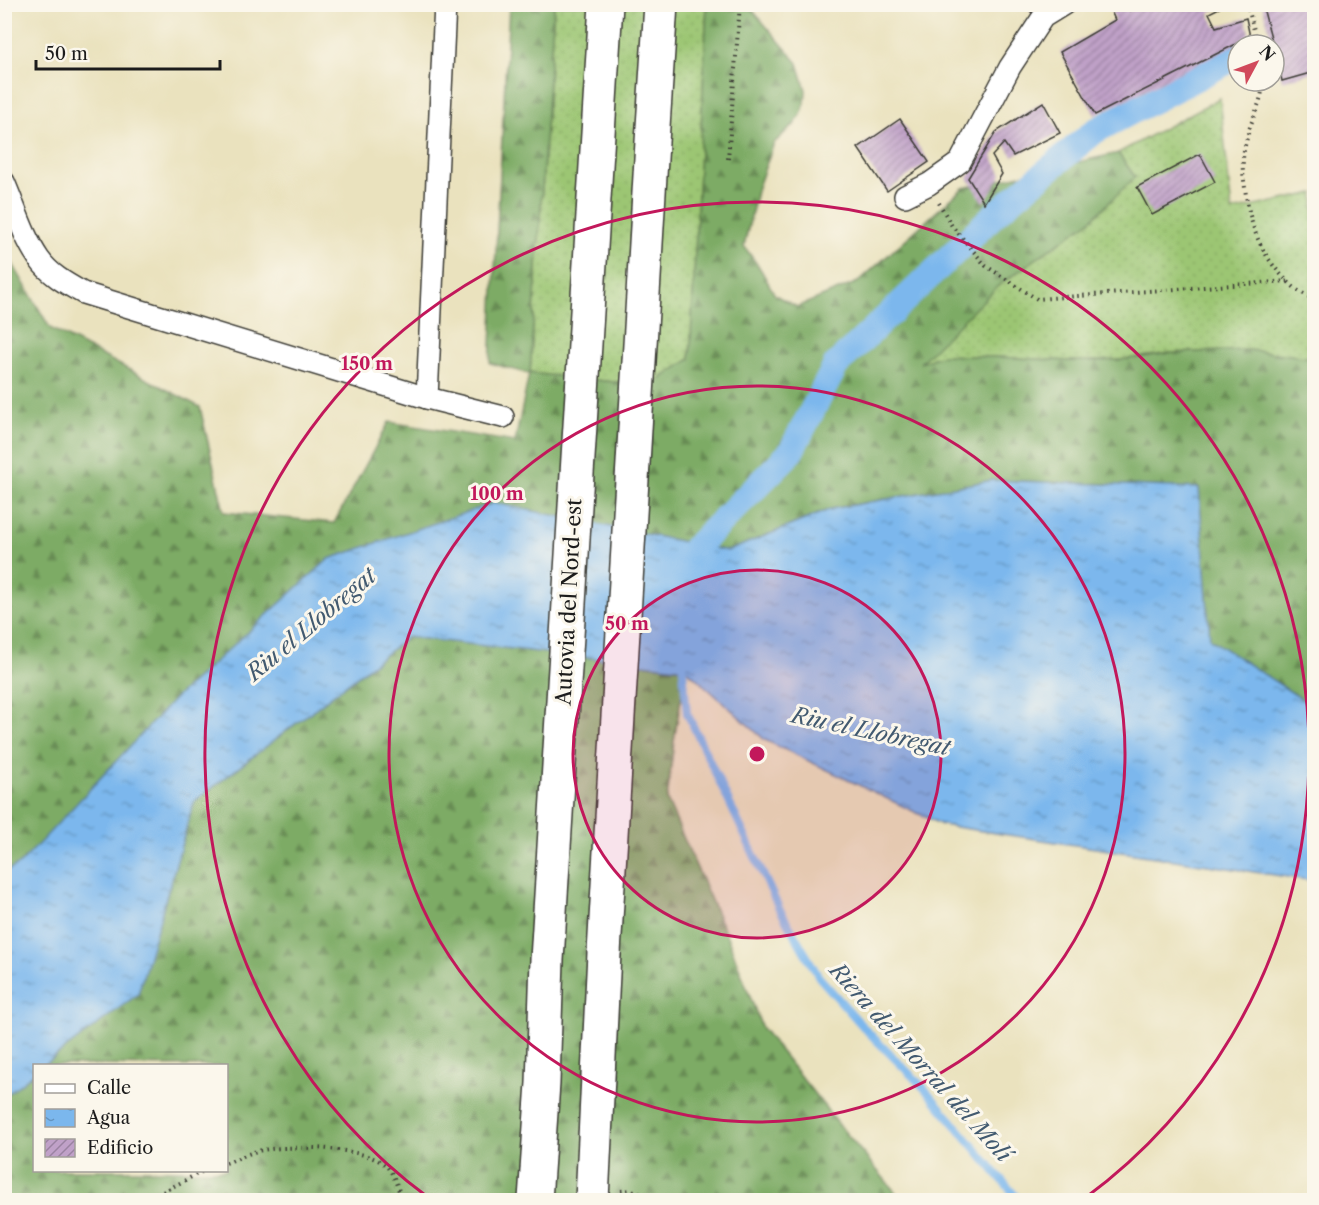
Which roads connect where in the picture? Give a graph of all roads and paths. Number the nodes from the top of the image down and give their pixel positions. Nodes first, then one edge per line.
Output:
1 (444, 4) edge
2 (606, 4) edge
3 (662, 4) edge
4 (740, 4) edge
5 (1064, 4) edge
6 (1246, 4) edge
7 (1254, 33) edge
8 (1263, 93) edge
9 (728, 159) dead end
10 (4, 182) edge
11 (905, 196) dead end
12 (952, 226) dead end
13 (1288, 281) junction
14 (1314, 300) edge
15 (427, 398) junction
16 (503, 417) dead end
17 (228, 1161) edge
18 (201, 1172) edge
19 (147, 1200) edge
20 (403, 1200) edge
21 (535, 1200) edge
22 (592, 1200) edge

1 - 15 street
2 - 21 highway, Autovia del Nord-est
3 - 22 highway, bridge
4 - 9 path
5 - 11 street
6 - 7 path
8 - 13 path
10 - 15 street
12 - 13 path
13 - 14 path
15 - 16 street
17 - 20 path
18 - 19 path

